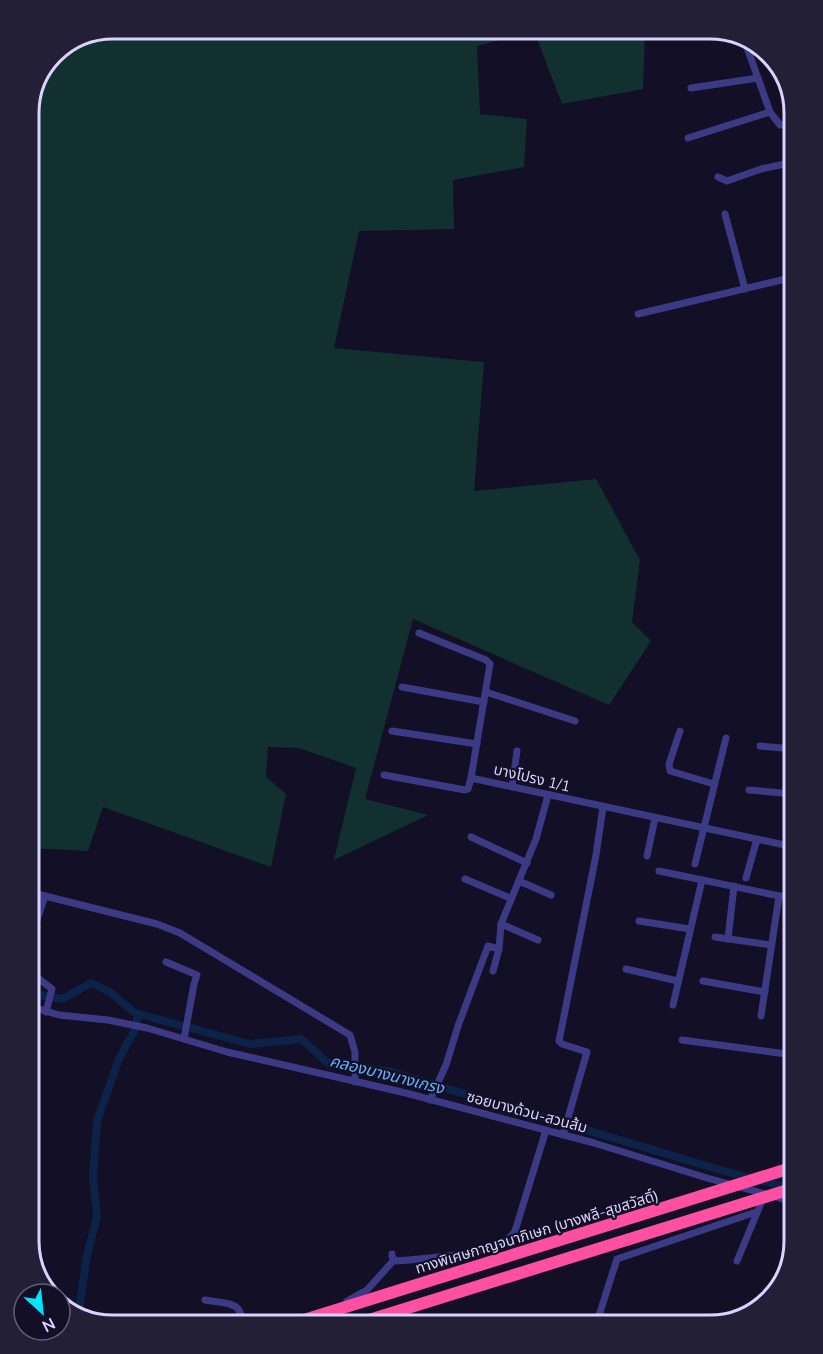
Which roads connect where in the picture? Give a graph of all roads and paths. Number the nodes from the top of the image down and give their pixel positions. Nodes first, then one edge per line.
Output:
1 (748, 50) edge
2 (758, 78) junction
3 (692, 88) dead end
4 (770, 112) junction
5 (784, 124) edge
6 (688, 138) dead end
7 (784, 164) edge
8 (718, 177) dead end
9 (725, 214) dead end
10 (784, 280) edge
11 (745, 289) junction
12 (638, 314) dead end
13 (419, 633) dead end
14 (402, 687) dead end
15 (486, 692) junction
16 (484, 702) junction
17 (575, 721) dead end
18 (392, 731) dead end
19 (680, 731) dead end
20 (726, 738) dead end
21 (477, 744) junction
22 (760, 746) dead end
23 (784, 748) edge
24 (517, 751) dead end
25 (384, 775) dead end
26 (473, 778) junction
27 (714, 784) junction
28 (512, 787) junction
29 (749, 790) dead end
30 (784, 793) edge
31 (548, 795) junction
32 (603, 807) junction
33 (655, 818) junction
34 (703, 828) junction
35 (471, 837) dead end
36 (757, 839) junction
37 (784, 845) edge
38 (647, 856) dead end
39 (526, 863) junction
40 (695, 864) dead end
41 (659, 871) dead end
42 (746, 878) dead end
43 (465, 879) dead end
44 (702, 880) junction
45 (519, 881) junction
46 (734, 886) junction
47 (39, 895) edge
48 (551, 895) dead end
49 (45, 896) junction
50 (779, 896) junction
51 (784, 897) edge
52 (510, 898) junction
53 (39, 913) edge
54 (639, 921) dead end
55 (501, 924) junction
56 (690, 928) junction
57 (714, 937) dead end
58 (728, 939) junction
59 (538, 940) dead end
60 (771, 945) junction
61 (499, 949) junction
62 (166, 962) dead end
63 (626, 969) dead end
64 (493, 970) dead end
65 (39, 979) edge
66 (678, 981) junction
67 (703, 981) dead end
68 (765, 992) junction
69 (673, 1005) dead end
70 (39, 1008) edge
71 (46, 1010) junction
72 (761, 1016) dead end
73 (185, 1036) junction
74 (682, 1040) dead end
75 (784, 1054) edge
76 (355, 1080) junction
77 (430, 1100) junction
78 (546, 1130) junction
79 (563, 1135) junction
80 (784, 1170) edge
81 (784, 1191) edge
82 (765, 1194) junction
83 (784, 1199) edge
84 (756, 1212) junction
85 (738, 1261) dead end
86 (205, 1300) dead end
87 (242, 1315) edge
88 (302, 1315) edge
89 (320, 1315) edge
90 (385, 1315) edge
91 (599, 1315) edge

1 - 2 street
2 - 3 street
2 - 4 street
4 - 5 street
4 - 6 street
7 - 8 street
9 - 11 street
10 - 11 street
11 - 12 street
13 - 15 street
14 - 16 street
15 - 16 street
15 - 17 street
16 - 21 street
18 - 21 street
19 - 27 street
20 - 27 street
21 - 26 street
22 - 23 street
24 - 28 street
25 - 26 street
26 - 28 street, บางโปรง 1/1
27 - 34 street
28 - 31 street, บางโปรง 1/1
29 - 30 street
31 - 32 street, บางโปรง 1/1
31 - 39 street
32 - 33 street, บางโปรง 1/1
32 - 79 street
33 - 34 street, บางโปรง 1/1
33 - 38 street
34 - 36 street, บางโปรง 1/1
34 - 40 street
35 - 39 street
36 - 37 street, บางโปรง 1/1
36 - 42 street
39 - 45 street
41 - 44 street
43 - 52 street
44 - 46 street
44 - 56 street
45 - 48 street
45 - 52 street
46 - 50 street
46 - 58 street
47 - 49 street
49 - 53 street
49 - 76 street
50 - 51 street
50 - 60 street
52 - 55 street
54 - 56 street
55 - 59 street
55 - 61 street
56 - 66 street
57 - 58 street
58 - 60 street
60 - 68 street
61 - 64 street
61 - 77 street
62 - 73 street
63 - 66 street
65 - 71 street
66 - 69 street
67 - 68 street
68 - 72 street
70 - 71 street
71 - 73 street, ซอยบางด้วน-สวนส้ม
73 - 76 street, ซอยบางด้วน-สวนส้ม
74 - 75 street
76 - 77 street, ซอยบางด้วน-สวนส้ม
77 - 78 street, ซอยบางด้วน-สวนส้ม
78 - 79 street, ซอยบางด้วน-สวนส้ม
78 - 88 street
79 - 82 street, ซอยบางด้วน-สวนส้ม
80 - 89 highway, ทางพิเศษกาญจนาภิเษก (บางพลี-สุขสวัสดิ์), bridge
81 - 90 highway, bridge
82 - 83 street, ซอยบางด้วน-สวนส้ม
82 - 84 street
84 - 85 street
84 - 91 street
86 - 87 street

